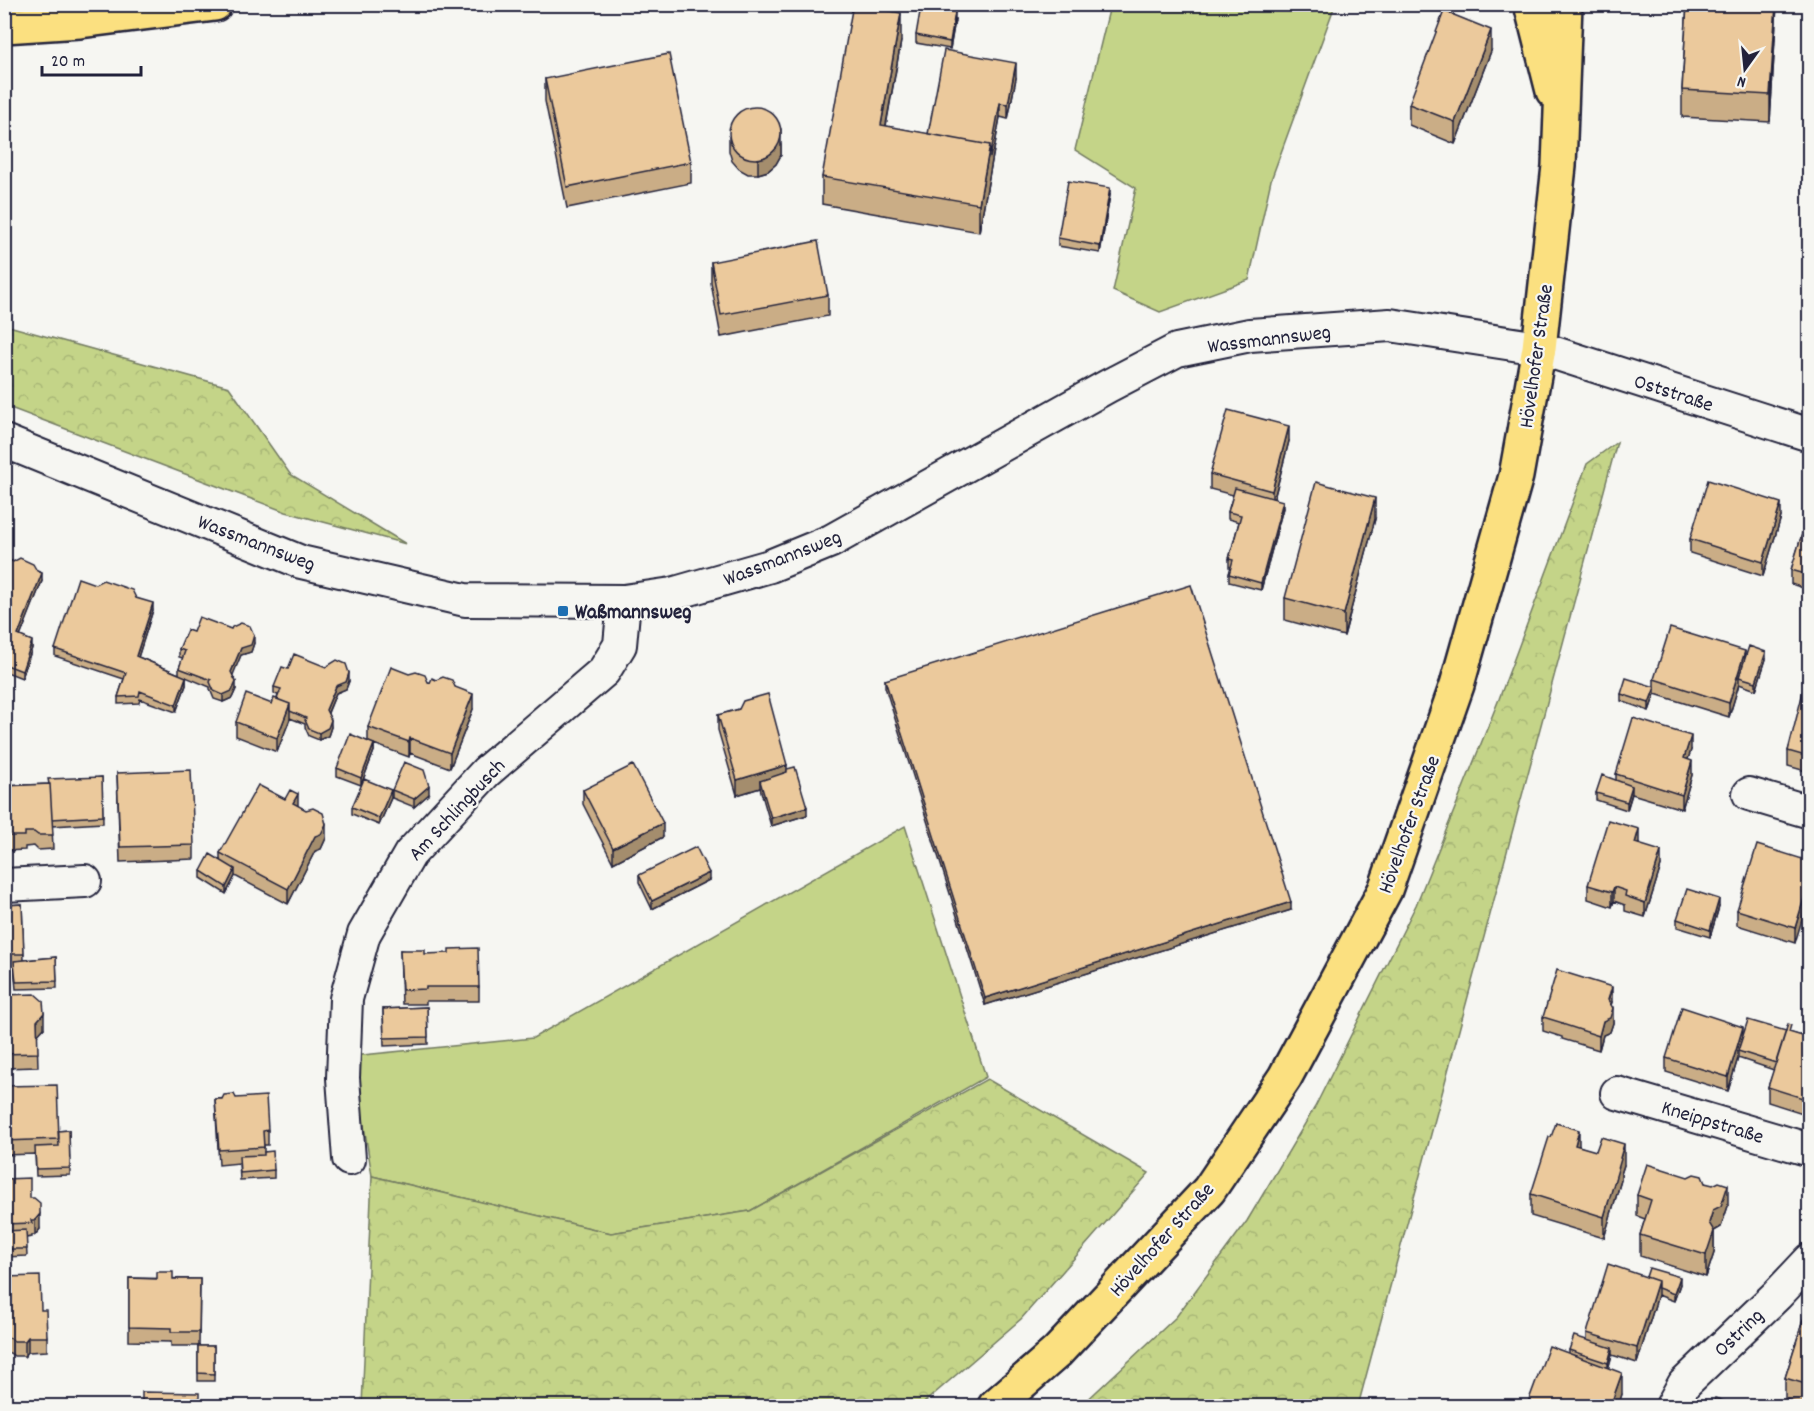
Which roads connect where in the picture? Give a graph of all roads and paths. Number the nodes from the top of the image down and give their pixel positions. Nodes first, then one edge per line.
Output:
1 (215, 4) edge
2 (1531, 4) edge
3 (1567, 8) edge
4 (4, 26) edge
5 (1562, 122) junction
6 (1539, 348) junction
7 (1809, 435) edge
8 (4, 441) edge
9 (624, 601) junction
10 (1749, 794) dead end
11 (1809, 812) edge
12 (85, 881) dead end
13 (4, 885) edge
14 (1617, 1093) dead end
15 (1809, 1150) edge
16 (349, 1159) dead end
17 (1809, 1260) edge
18 (995, 1407) edge
19 (1672, 1407) edge

1 - 4 main road
2 - 5 main road, Hövelhofer Straße
3 - 5 main road, Hövelhofer Straße
5 - 6 main road, Hövelhofer Straße
6 - 7 street, Oststraße
6 - 9 street, Wassmannsweg
6 - 18 main road, Hövelhofer Straße
8 - 9 street, Wassmannsweg
9 - 16 street, Am Schlingbusch
10 - 11 street
12 - 13 street
14 - 15 street, Kneippstraße
17 - 19 street, Ostring

